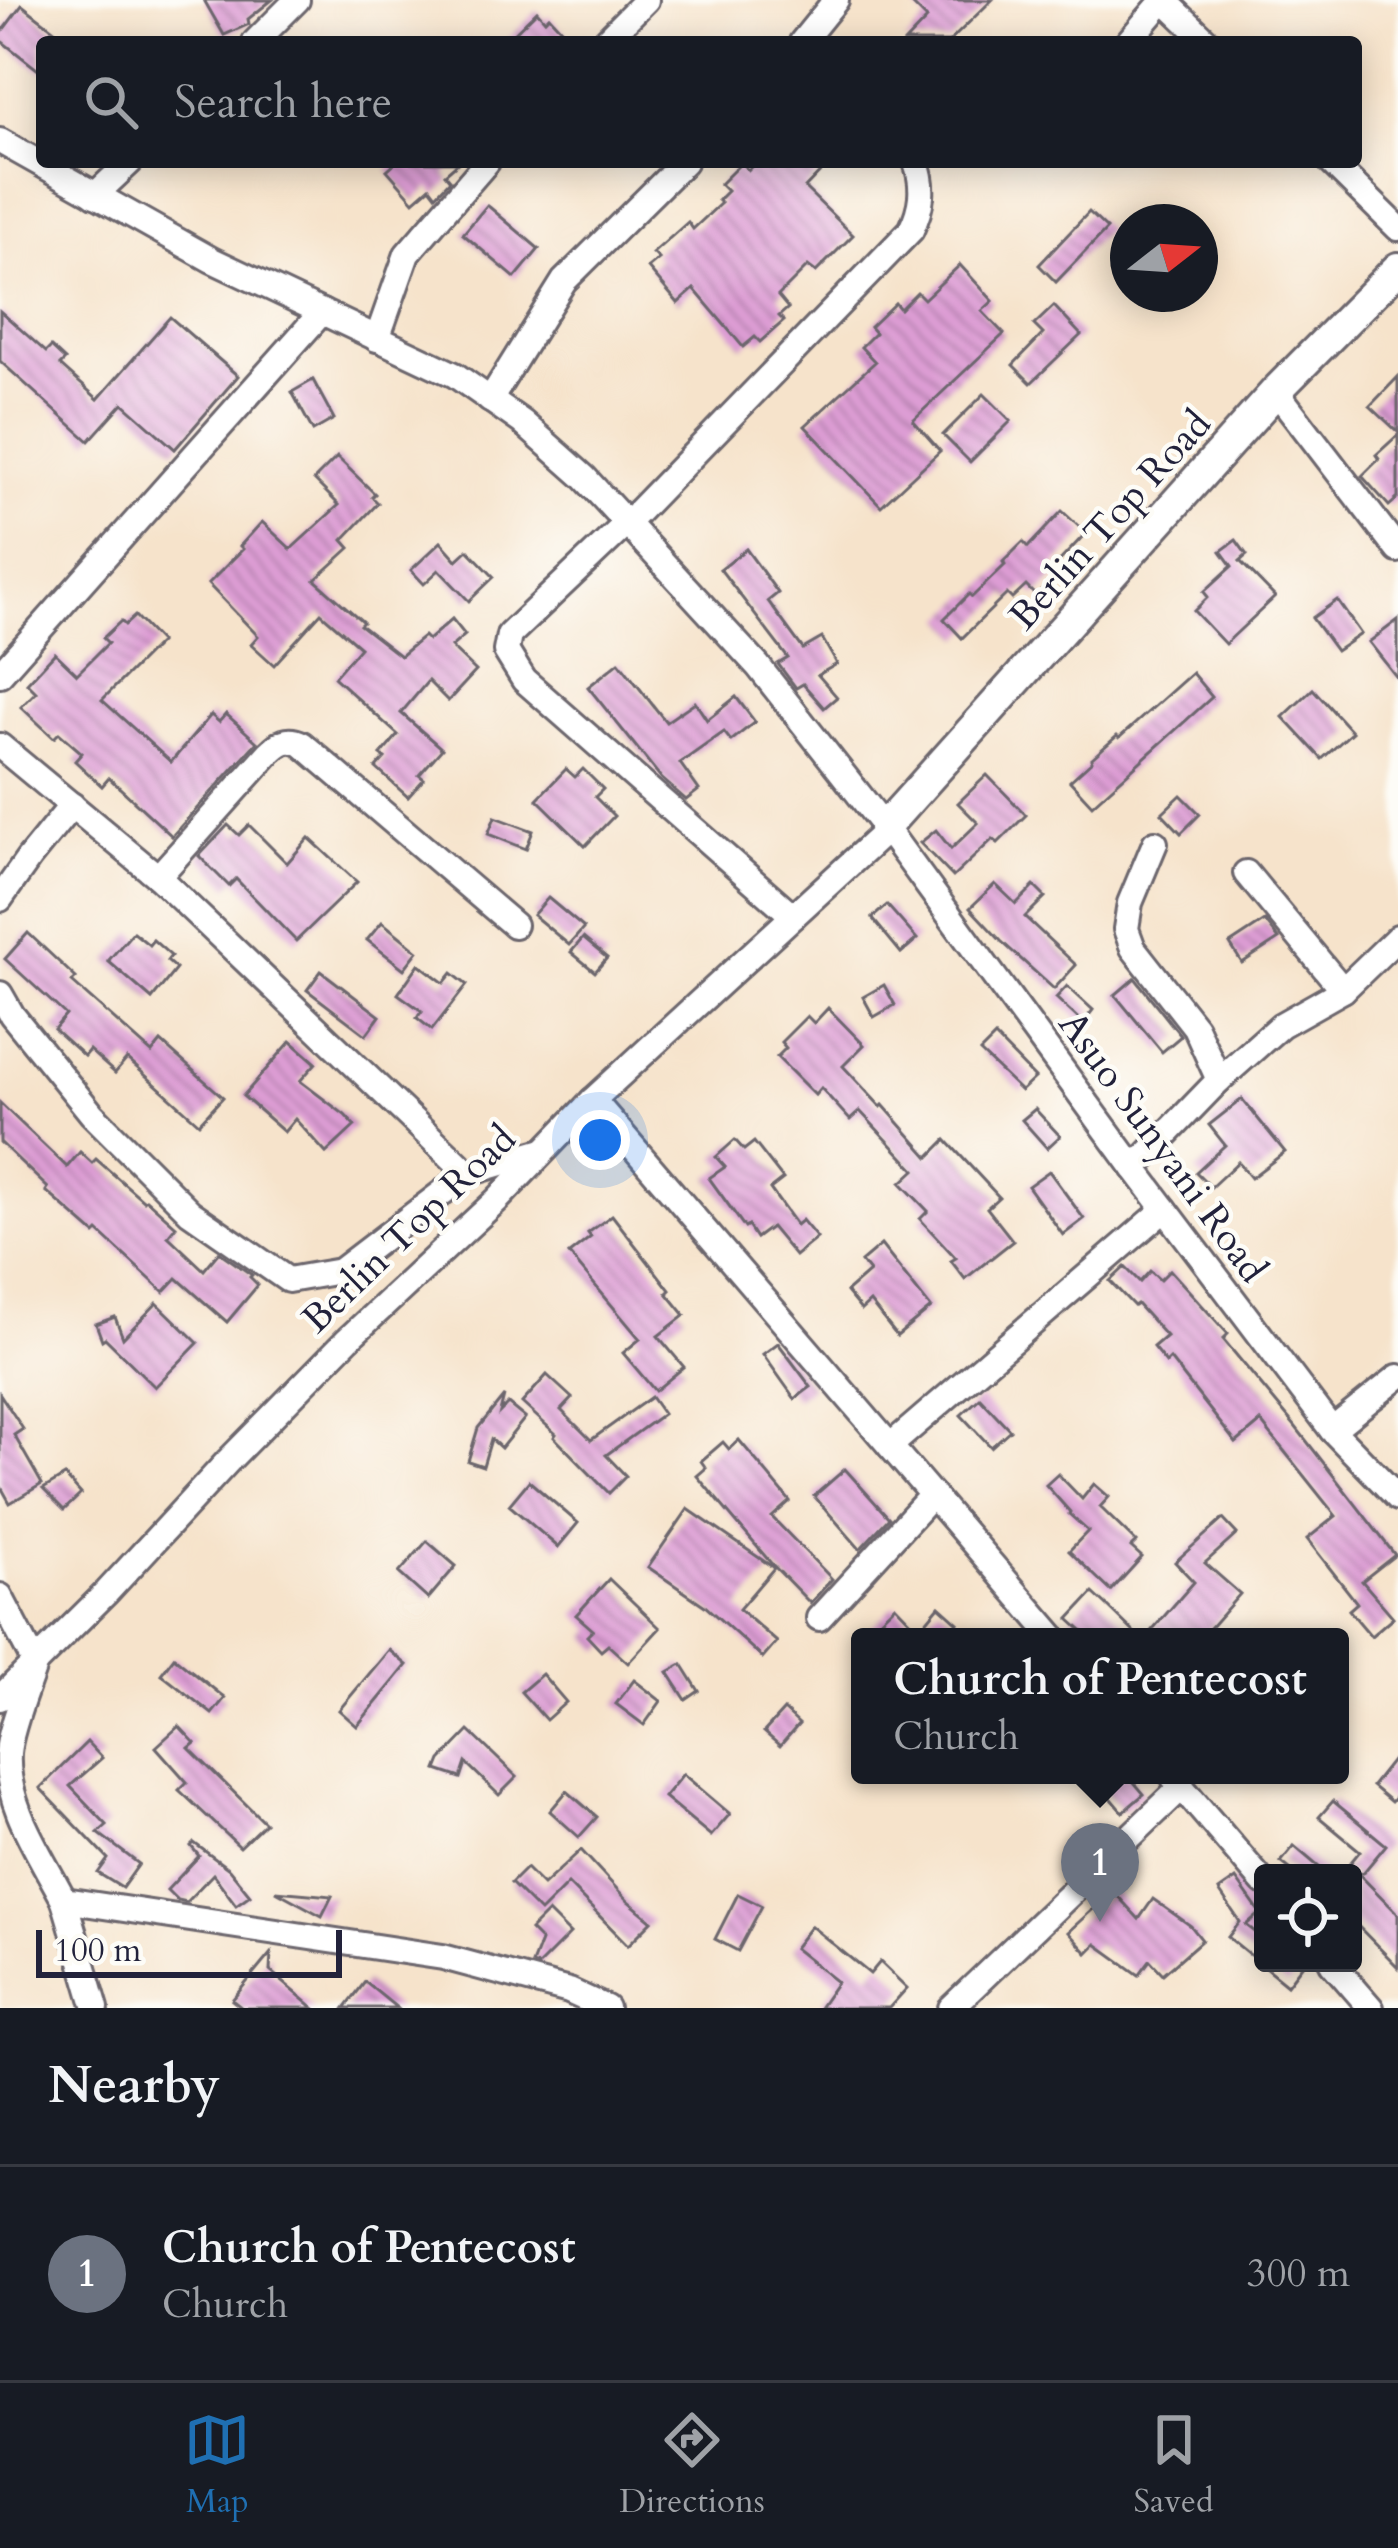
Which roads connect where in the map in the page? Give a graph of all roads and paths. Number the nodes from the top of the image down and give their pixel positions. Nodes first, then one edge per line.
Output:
1 (297, 0) edge
2 (646, 0) edge
3 (836, 0) edge
4 (1164, 0) edge
5 (261, 36) edge
6 (610, 36) edge
7 (807, 36) edge
8 (1133, 36) edge
9 (1202, 36) edge
10 (6, 153) edge
11 (36, 167) edge
12 (38, 168) edge
13 (124, 168) edge
14 (483, 168) edge
15 (678, 168) edge
16 (918, 168) edge
17 (1337, 168) edge
18 (95, 195) junction
19 (1398, 227) edge
20 (1398, 268) edge
21 (322, 312) junction
22 (377, 339) junction
23 (1276, 392) junction
24 (490, 400) junction
25 (628, 522) junction
26 (1398, 550) edge
27 (0, 674) edge
28 (0, 746) edge
29 (72, 805) junction
30 (886, 829) junction
31 (1155, 843) dead end
32 (1246, 872) dead end
33 (158, 877) junction
34 (0, 899) edge
35 (793, 916) junction
36 (514, 925) dead end
37 (1398, 938) edge
38 (1343, 990) junction
39 (0, 994) edge
40 (1219, 1080) junction
41 (593, 1100) junction
42 (545, 1150) junction
43 (1134, 1168) junction
44 (468, 1173) junction
45 (1165, 1210) junction
46 (1398, 1377) edge
47 (1332, 1430) junction
48 (890, 1446) junction
49 (932, 1495) junction
50 (1398, 1498) edge
51 (0, 1596) edge
52 (819, 1618) dead end
53 (1046, 1628) edge
54 (34, 1663) junction
55 (0, 1698) edge
56 (1174, 1784) edge
57 (1180, 1784) edge
58 (1254, 1871) edge
59 (64, 1900) junction
60 (1340, 1972) edge
61 (96, 2008) edge
62 (606, 2008) edge
63 (951, 2008) edge
64 (1371, 2008) edge

1 - 5 street
2 - 6 street
3 - 7 street
4 - 8 street
4 - 9 street
10 - 11 street, Asuo Sunyani Road
12 - 18 street, Asuo Sunyani Road
13 - 18 street
14 - 22 street
15 - 24 street
16 - 25 street
17 - 19 street
18 - 21 street, Asuo Sunyani Road
20 - 23 street, Berlin Top Road
21 - 22 street, Asuo Sunyani Road
21 - 27 street
22 - 24 street, Asuo Sunyani Road
23 - 26 street
23 - 30 street, Berlin Top Road
24 - 25 street, Asuo Sunyani Road
25 - 30 street, Asuo Sunyani Road
25 - 35 street
28 - 29 street
29 - 33 street
29 - 34 street
30 - 35 street, Berlin Top Road
30 - 43 street, Asuo Sunyani Road
31 - 40 street
32 - 38 street
33 - 36 street
33 - 44 street
35 - 41 street, Berlin Top Road
37 - 38 street
38 - 40 street
39 - 44 street
40 - 43 street
41 - 42 street, Berlin Top Road
41 - 48 street
42 - 44 street
42 - 54 street, Berlin Top Road
43 - 45 street, Asuo Sunyani Road
45 - 47 street, Asuo Sunyani Road
45 - 48 street
46 - 47 street
47 - 50 street, Asuo Sunyani Road
48 - 49 street
49 - 52 street
49 - 53 street
51 - 54 street
54 - 55 street, Berlin Top Road
54 - 59 street
56 - 63 street
57 - 58 street
59 - 61 street
59 - 62 street
60 - 64 street

